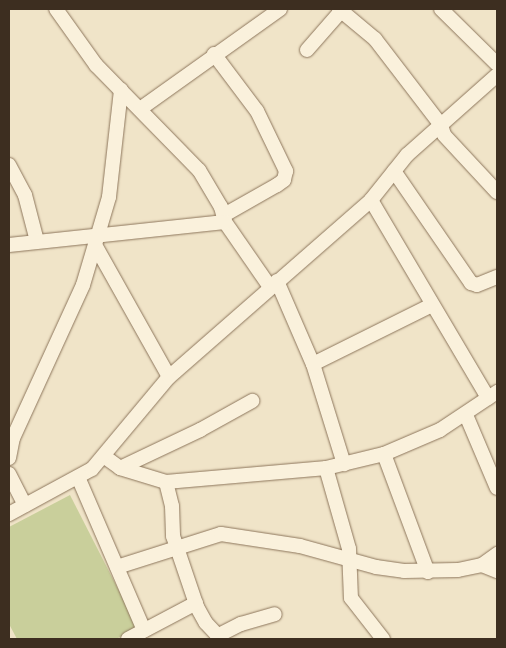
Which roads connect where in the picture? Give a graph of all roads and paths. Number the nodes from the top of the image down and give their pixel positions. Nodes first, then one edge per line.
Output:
1 (56, 9) edge
2 (280, 9) edge
3 (441, 9) edge
4 (340, 10) edge
5 (307, 50) dead end
6 (214, 54) junction
7 (497, 64) edge
8 (497, 75) edge
9 (121, 90) junction
10 (140, 109) junction
11 (441, 124) junction
12 (9, 165) edge
13 (394, 171) junction
14 (497, 192) edge
15 (371, 200) junction
16 (224, 218) junction
17 (37, 241) junction
18 (96, 241) junction
19 (9, 245) edge
20 (497, 277) edge
21 (274, 284) junction
22 (432, 305) junction
23 (313, 364) junction
24 (169, 377) junction
25 (493, 395) edge
26 (252, 401) dead end
27 (466, 415) junction
28 (384, 454) junction
29 (105, 457) junction
30 (9, 458) edge
31 (344, 464) junction
32 (120, 468) junction
33 (326, 468) junction
34 (9, 474) edge
35 (78, 477) junction
36 (166, 482) junction
37 (497, 488) edge
38 (26, 505) junction
39 (9, 514) edge
40 (178, 548) junction
41 (497, 554) edge
42 (351, 561) junction
43 (482, 565) junction
44 (117, 567) junction
45 (497, 571) edge
46 (428, 572) junction
47 (196, 604) junction
48 (275, 614) dead end
49 (144, 630) junction
50 (219, 637) edge
51 (128, 639) edge
52 (383, 639) edge

1 - 9 street
2 - 6 street
3 - 7 street
4 - 5 street
4 - 11 street
6 - 10 street
6 - 16 street
8 - 11 street
9 - 10 street
9 - 18 street
10 - 16 street
11 - 13 street
11 - 14 street
12 - 17 street
13 - 15 street
13 - 20 street
15 - 21 street
15 - 22 street
16 - 18 street
16 - 21 street
17 - 18 street
17 - 19 street
18 - 24 street
18 - 30 street
21 - 23 street
21 - 24 street
22 - 23 street
22 - 25 street
23 - 31 street
24 - 29 street
25 - 27 street
26 - 32 street
27 - 28 street
27 - 37 street
28 - 31 street
28 - 46 street
29 - 32 street
29 - 35 street
31 - 33 street
32 - 36 street
33 - 36 street
33 - 42 street
34 - 38 street
35 - 38 street
35 - 44 street
36 - 40 street
38 - 39 street
40 - 42 street
40 - 44 street
40 - 47 street
41 - 43 street
42 - 46 street
42 - 52 street
43 - 45 street
43 - 46 street
44 - 49 street
47 - 49 street
47 - 50 street
48 - 50 street
49 - 51 street

